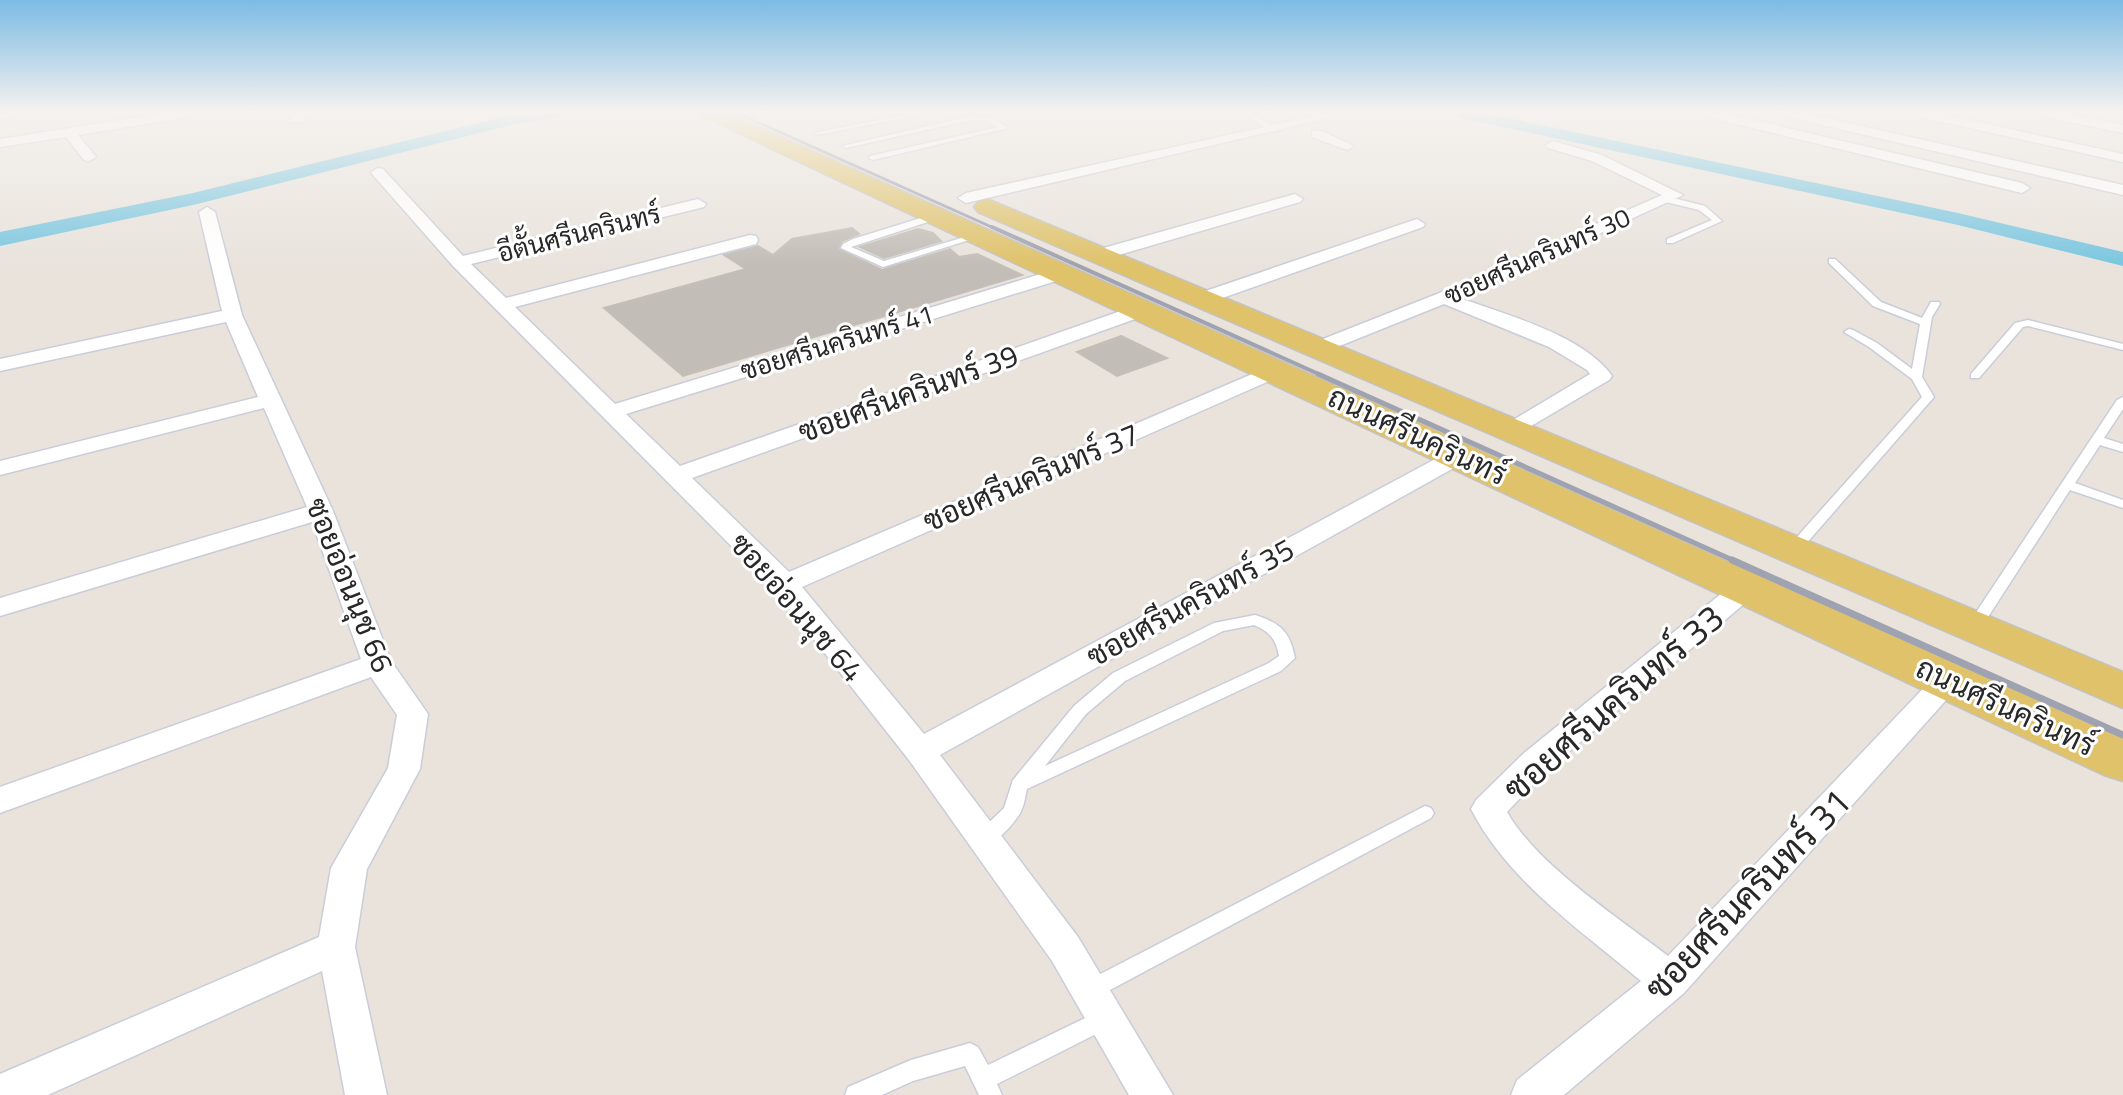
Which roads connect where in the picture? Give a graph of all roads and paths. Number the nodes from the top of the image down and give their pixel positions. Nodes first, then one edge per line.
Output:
1 (842, 164) edge
2 (877, 164) edge
3 (1130, 164) edge
4 (1610, 164) edge
5 (1922, 164) edge
6 (2010, 164) edge
7 (378, 172) dead end
8 (2022, 188) dead end
9 (2123, 190) edge
10 (1295, 199) dead end
11 (1665, 199) junction
12 (698, 204) dead end
13 (952, 207) junction
14 (207, 212) dead end
15 (1417, 224) dead end
16 (981, 235) junction
17 (750, 240) dead end
18 (1670, 241) dead end
19 (1099, 255) junction
20 (1832, 261) dead end
21 (459, 262) junction
22 (1063, 273) junction
23 (1204, 298) junction
24 (1444, 298) junction
25 (503, 304) junction
26 (1935, 304) dead end
27 (1142, 310) junction
28 (232, 315) junction
29 (1926, 323) junction
30 (1849, 332) dead end
31 (1320, 347) junction
32 (2123, 347) edge
33 (0, 365) edge
34 (1278, 370) junction
35 (1975, 376) dead end
36 (1916, 377) junction
37 (271, 400) junction
38 (2123, 400) edge
39 (611, 412) junction
40 (1511, 431) junction
41 (2098, 440) junction
42 (2123, 448) edge
43 (1460, 455) junction
44 (0, 468) edge
45 (675, 476) junction
46 (2070, 486) junction
47 (2123, 504) edge
48 (321, 511) junction
49 (1793, 550) junction
50 (785, 584) junction
51 (1747, 587) junction
52 (0, 607) edge
53 (1974, 627) junction
54 (377, 664) junction
55 (1949, 680) junction
56 (2111, 685) edge
57 (2074, 738) junction
58 (920, 752) junction
59 (2123, 761) edge
60 (1019, 785) junction
61 (0, 800) edge
62 (1425, 813) dead end
63 (984, 839) junction
64 (336, 947) junction
65 (1670, 981) junction
66 (1090, 990) junction
67 (1106, 1018) junction
68 (987, 1087) edge
69 (0, 1095) edge
70 (366, 1095) edge
71 (856, 1095) edge
72 (1152, 1095) edge
73 (1532, 1095) edge

1 - 13 main road, ถนนศรีนครินทร์
2 - 13 main road, ถนนศรีนครินทร์
3 - 13 street
4 - 11 street, ซอยศรีนครินทร์ 30
5 - 8 street
6 - 9 street
7 - 21 street, ซอยอ่อนนุช 64
10 - 19 street
11 - 18 lane
11 - 24 street, ซอยศรีนครินทร์ 30
12 - 21 street, อีตั้นศรีนครินทร์
13 - 16 main road, ถนนศรีนครินทร์
13 - 16 lane
13 - 19 main road, ถนนศรีนครินทร์
14 - 28 street, ซอยอ่อนนุช 66
15 - 23 street
16 - 22 main road, ถนนศรีนครินทร์
17 - 25 street
19 - 23 main road, ถนนศรีนครินทร์
20 - 29 lane
21 - 25 street, ซอยอ่อนนุช 64
22 - 27 main road, ถนนศรีนครินทร์
22 - 39 street, ซอยศรีนครินทร์ 41
23 - 31 main road, ถนนศรีนครินทร์
24 - 31 street, ซอยศรีนครินทร์ 30
24 - 40 street
25 - 39 street, ซอยอ่อนนุช 64
26 - 29 lane
27 - 34 main road, ถนนศรีนครินทร์
27 - 45 street, ซอยศรีนครินทร์ 39
28 - 33 street
28 - 37 street, ซอยอ่อนนุช 66
29 - 36 lane
30 - 36 lane
31 - 40 main road, ถนนศรีนครินทร์
32 - 35 lane
34 - 43 main road, ถนนศรีนครินทร์
34 - 50 street, ซอยศรีนครินทร์ 37
36 - 49 lane
37 - 44 street
37 - 48 street, ซอยอ่อนนุช 66
38 - 41 lane
39 - 45 street, ซอยอ่อนนุช 64
40 - 49 main road, ถนนศรีนครินทร์
41 - 42 lane
41 - 46 lane
43 - 51 main road, ถนนศรีนครินทร์
43 - 58 street, ซอยศรีนครินทร์ 35
45 - 50 street, ซอยอ่อนนุช 64
46 - 47 lane
46 - 53 lane
48 - 52 street
48 - 54 street, ซอยอ่อนนุช 66
49 - 53 main road, ถนนศรีนครินทร์
50 - 58 street, ซอยอ่อนนุช 64
51 - 55 main road, ถนนศรีนครินทร์
51 - 65 street, ซอยศรีนครินทร์ 33
53 - 56 main road, ถนนศรีนครินทร์
54 - 61 street
54 - 64 street, ซอยอ่อนนุช 66
55 - 57 main road, ถนนศรีนครินทร์
55 - 65 street, ซอยศรีนครินทร์ 31
56 - 57 main road
57 - 59 main road, ถนนศรีนครินทร์
58 - 63 street, ซอยอ่อนนุช 64
60 - 60 lane
60 - 63 lane
62 - 66 lane
63 - 66 street, ซอยอ่อนนุช 64
64 - 69 street
64 - 70 street, ซอยอ่อนนุช 66
65 - 73 street, ซอยศรีนครินทร์ 31
66 - 67 street, ซอยอ่อนนุช 64
67 - 68 lane
67 - 72 street, ซอยอ่อนนุช 64
68 - 71 lane

